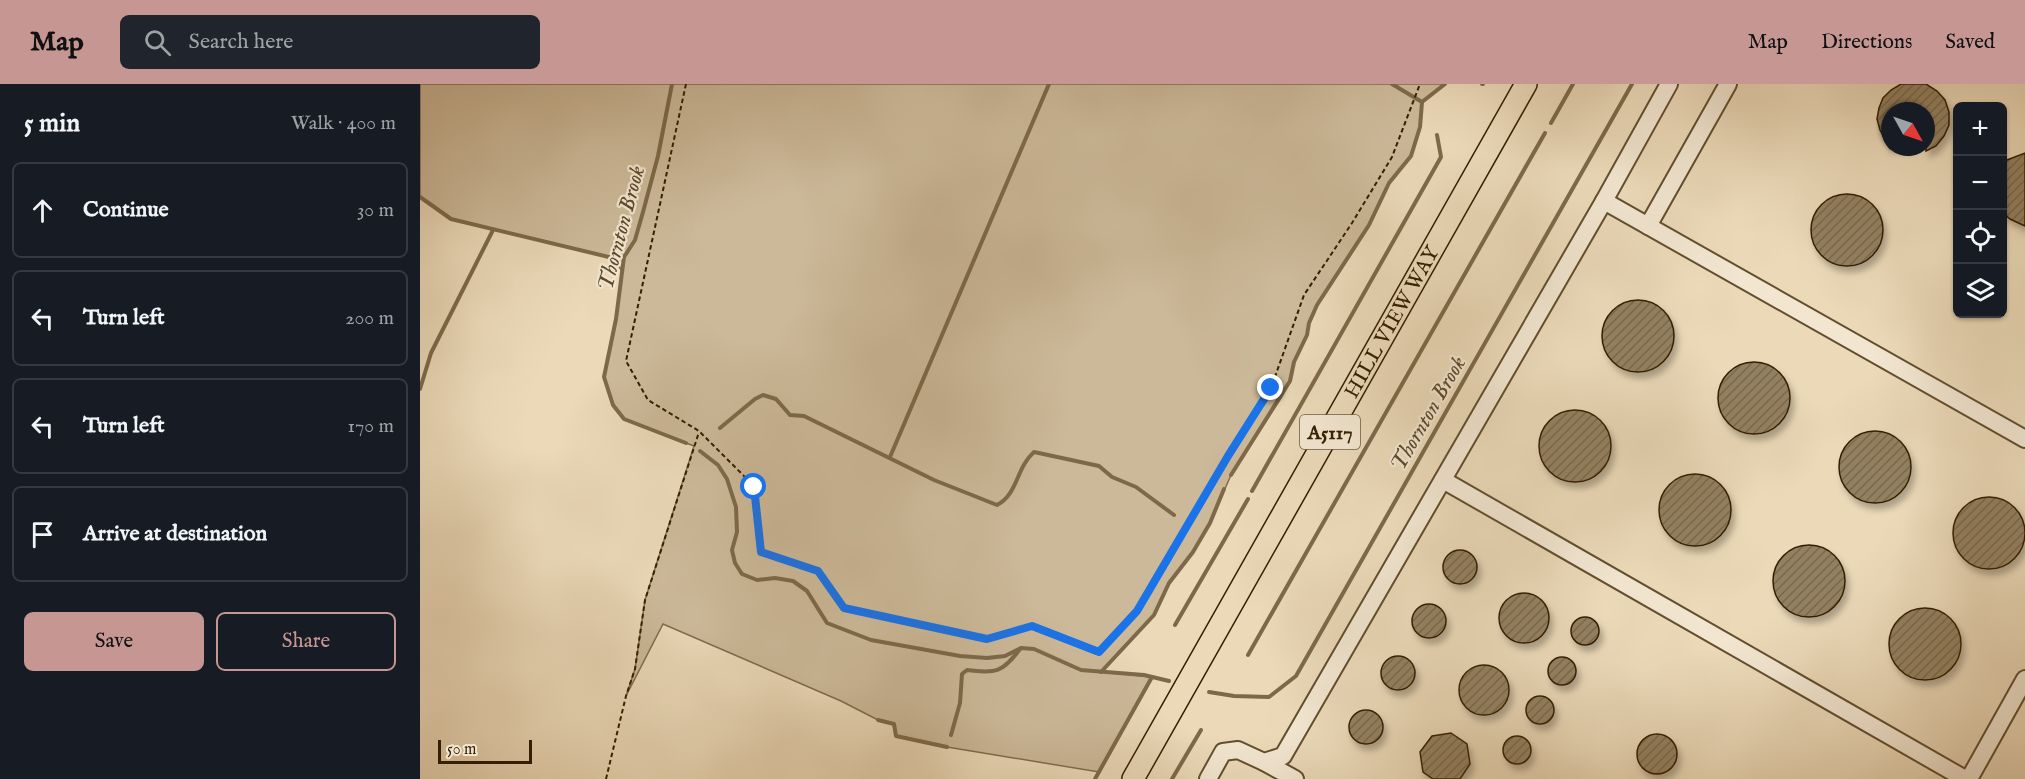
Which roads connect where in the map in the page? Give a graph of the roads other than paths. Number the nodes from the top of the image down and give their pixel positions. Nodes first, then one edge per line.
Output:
1 (1526, 84) edge
2 (1669, 84) edge
3 (1728, 84) edge
4 (1604, 201) junction
5 (1648, 226) junction
6 (2025, 439) edge
7 (1443, 480) junction
8 (2025, 680) edge
9 (1264, 762) junction
10 (1133, 779) edge
11 (1208, 779) edge
12 (1295, 779) edge
13 (1967, 779) edge

1 - 10 main road, HILL VIEW WAY / A5117
2 - 4 lane
3 - 5 lane
4 - 5 lane
4 - 7 lane
5 - 6 lane
7 - 9 lane
7 - 13 lane
8 - 13 lane
9 - 11 lane
9 - 12 lane

